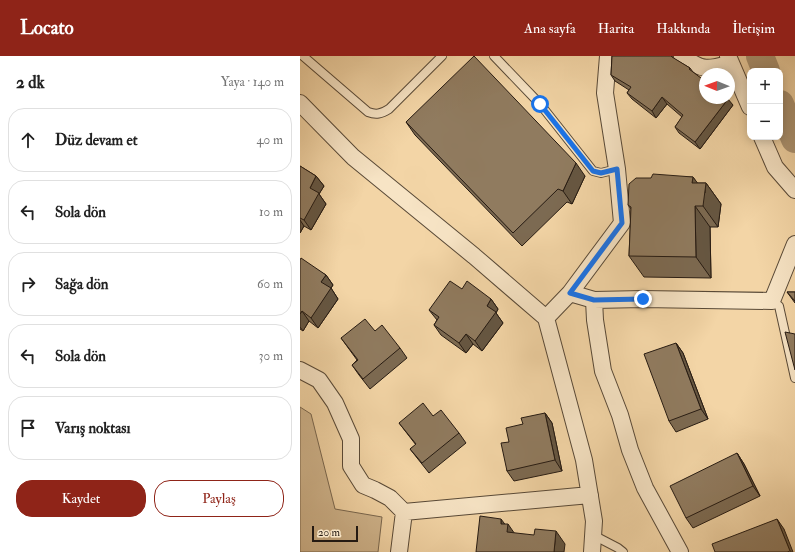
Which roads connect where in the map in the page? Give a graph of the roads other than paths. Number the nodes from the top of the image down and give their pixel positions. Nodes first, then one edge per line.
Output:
1 (303, 56) edge
2 (442, 56) edge
3 (494, 56) edge
4 (608, 56) edge
5 (682, 56) edge
6 (730, 60) edge
7 (300, 103) edge
8 (749, 104) edge
9 (763, 140) edge
10 (617, 169) junction
11 (795, 190) edge
12 (795, 244) edge
13 (570, 293) junction
14 (594, 300) junction
15 (772, 301) junction
16 (546, 318) junction
17 (795, 337) edge
18 (786, 338) junction
19 (300, 370) edge
20 (795, 378) edge
21 (590, 496) junction
22 (404, 512) junction
23 (593, 535) junction
24 (401, 551) edge
25 (592, 552) edge
26 (623, 552) edge
27 (680, 552) edge

1 - 2 lane
3 - 10 lane
4 - 10 street
5 - 6 street
6 - 8 street
7 - 16 street
9 - 11 street
10 - 13 street
12 - 15 street
13 - 14 street
13 - 16 street
14 - 15 street
14 - 27 street
15 - 18 lane
16 - 21 street
17 - 18 lane
18 - 20 lane
19 - 22 street
21 - 22 street
21 - 23 street
22 - 24 street
23 - 25 street
23 - 26 lane

